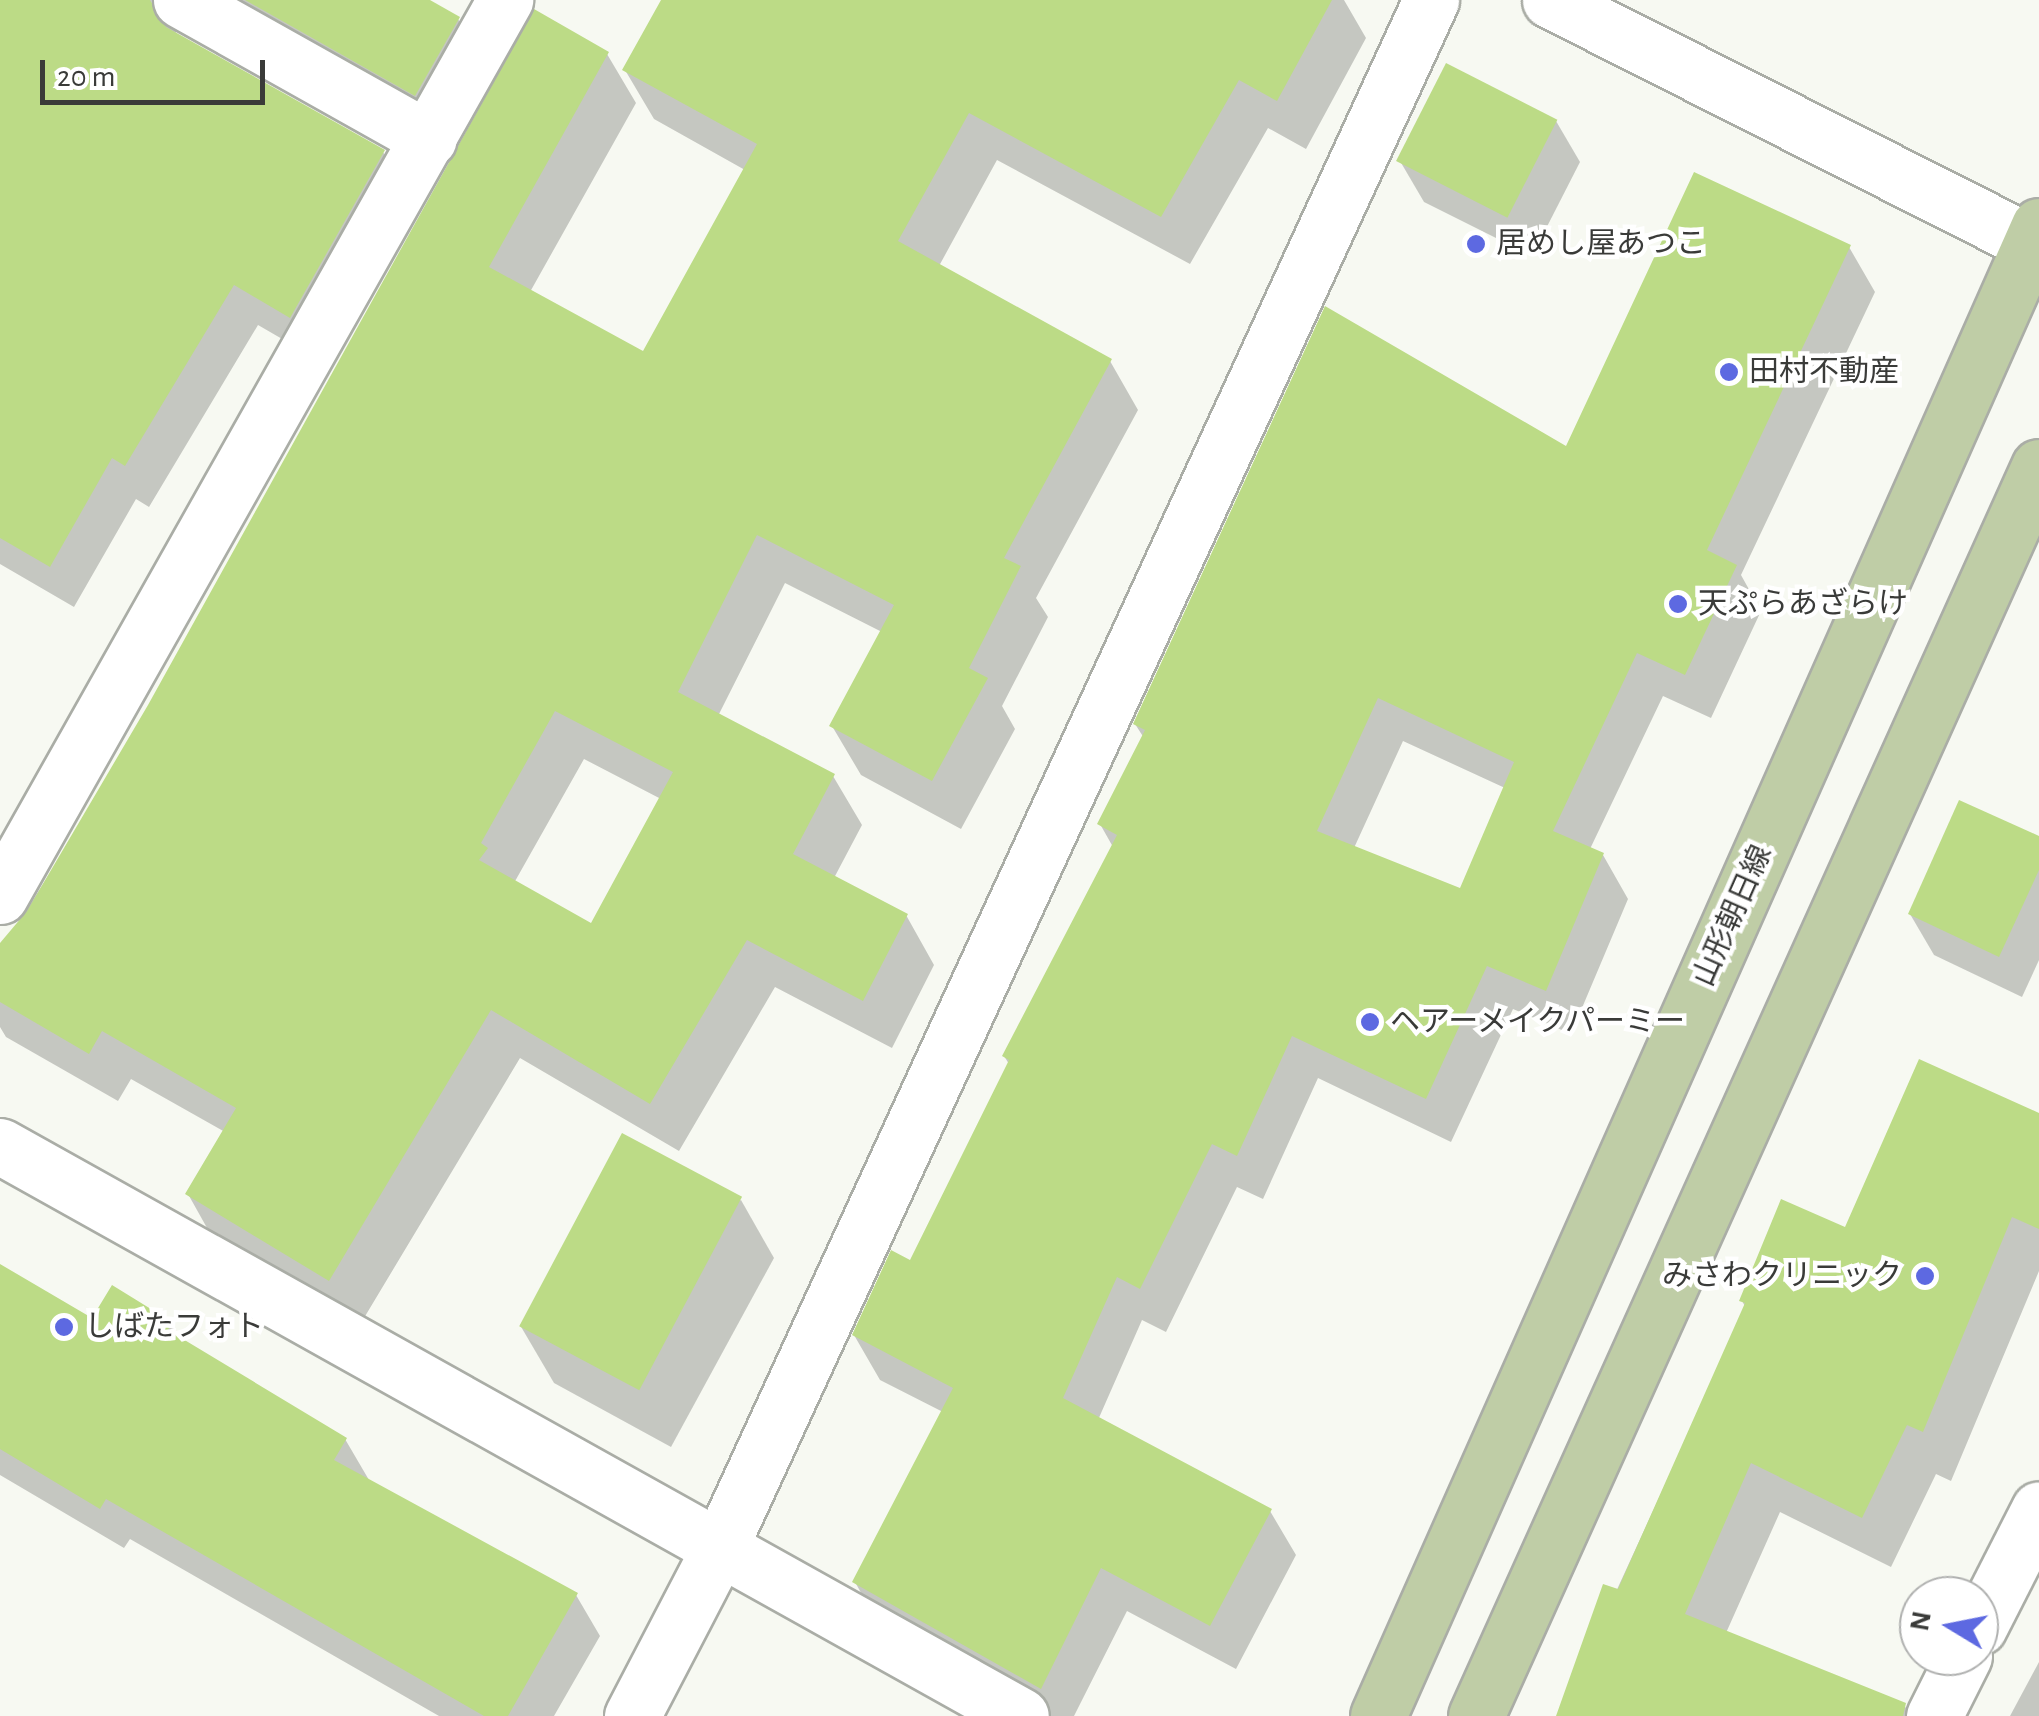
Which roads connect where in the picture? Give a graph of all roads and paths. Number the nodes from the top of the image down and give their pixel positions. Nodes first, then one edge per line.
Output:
1 (182, 0) edge
2 (505, 0) edge
3 (1431, 0) edge
4 (1550, 0) edge
5 (429, 138) junction
6 (2037, 238) edge
7 (2039, 467) edge
8 (0, 896) edge
9 (0, 1146) edge
10 (2039, 1509) edge
11 (718, 1551) junction
12 (1999, 1588) edge
13 (1954, 1676) edge
14 (632, 1716) edge
15 (1021, 1716) edge
16 (1378, 1716) edge
17 (1476, 1716) edge
18 (1934, 1716) edge

1 - 5 street
2 - 5 street
3 - 11 street
4 - 6 street
5 - 8 street
6 - 16 main road, 山形朝日線
7 - 17 main road
9 - 11 street
10 - 12 street
11 - 14 street
11 - 15 street
13 - 18 street

